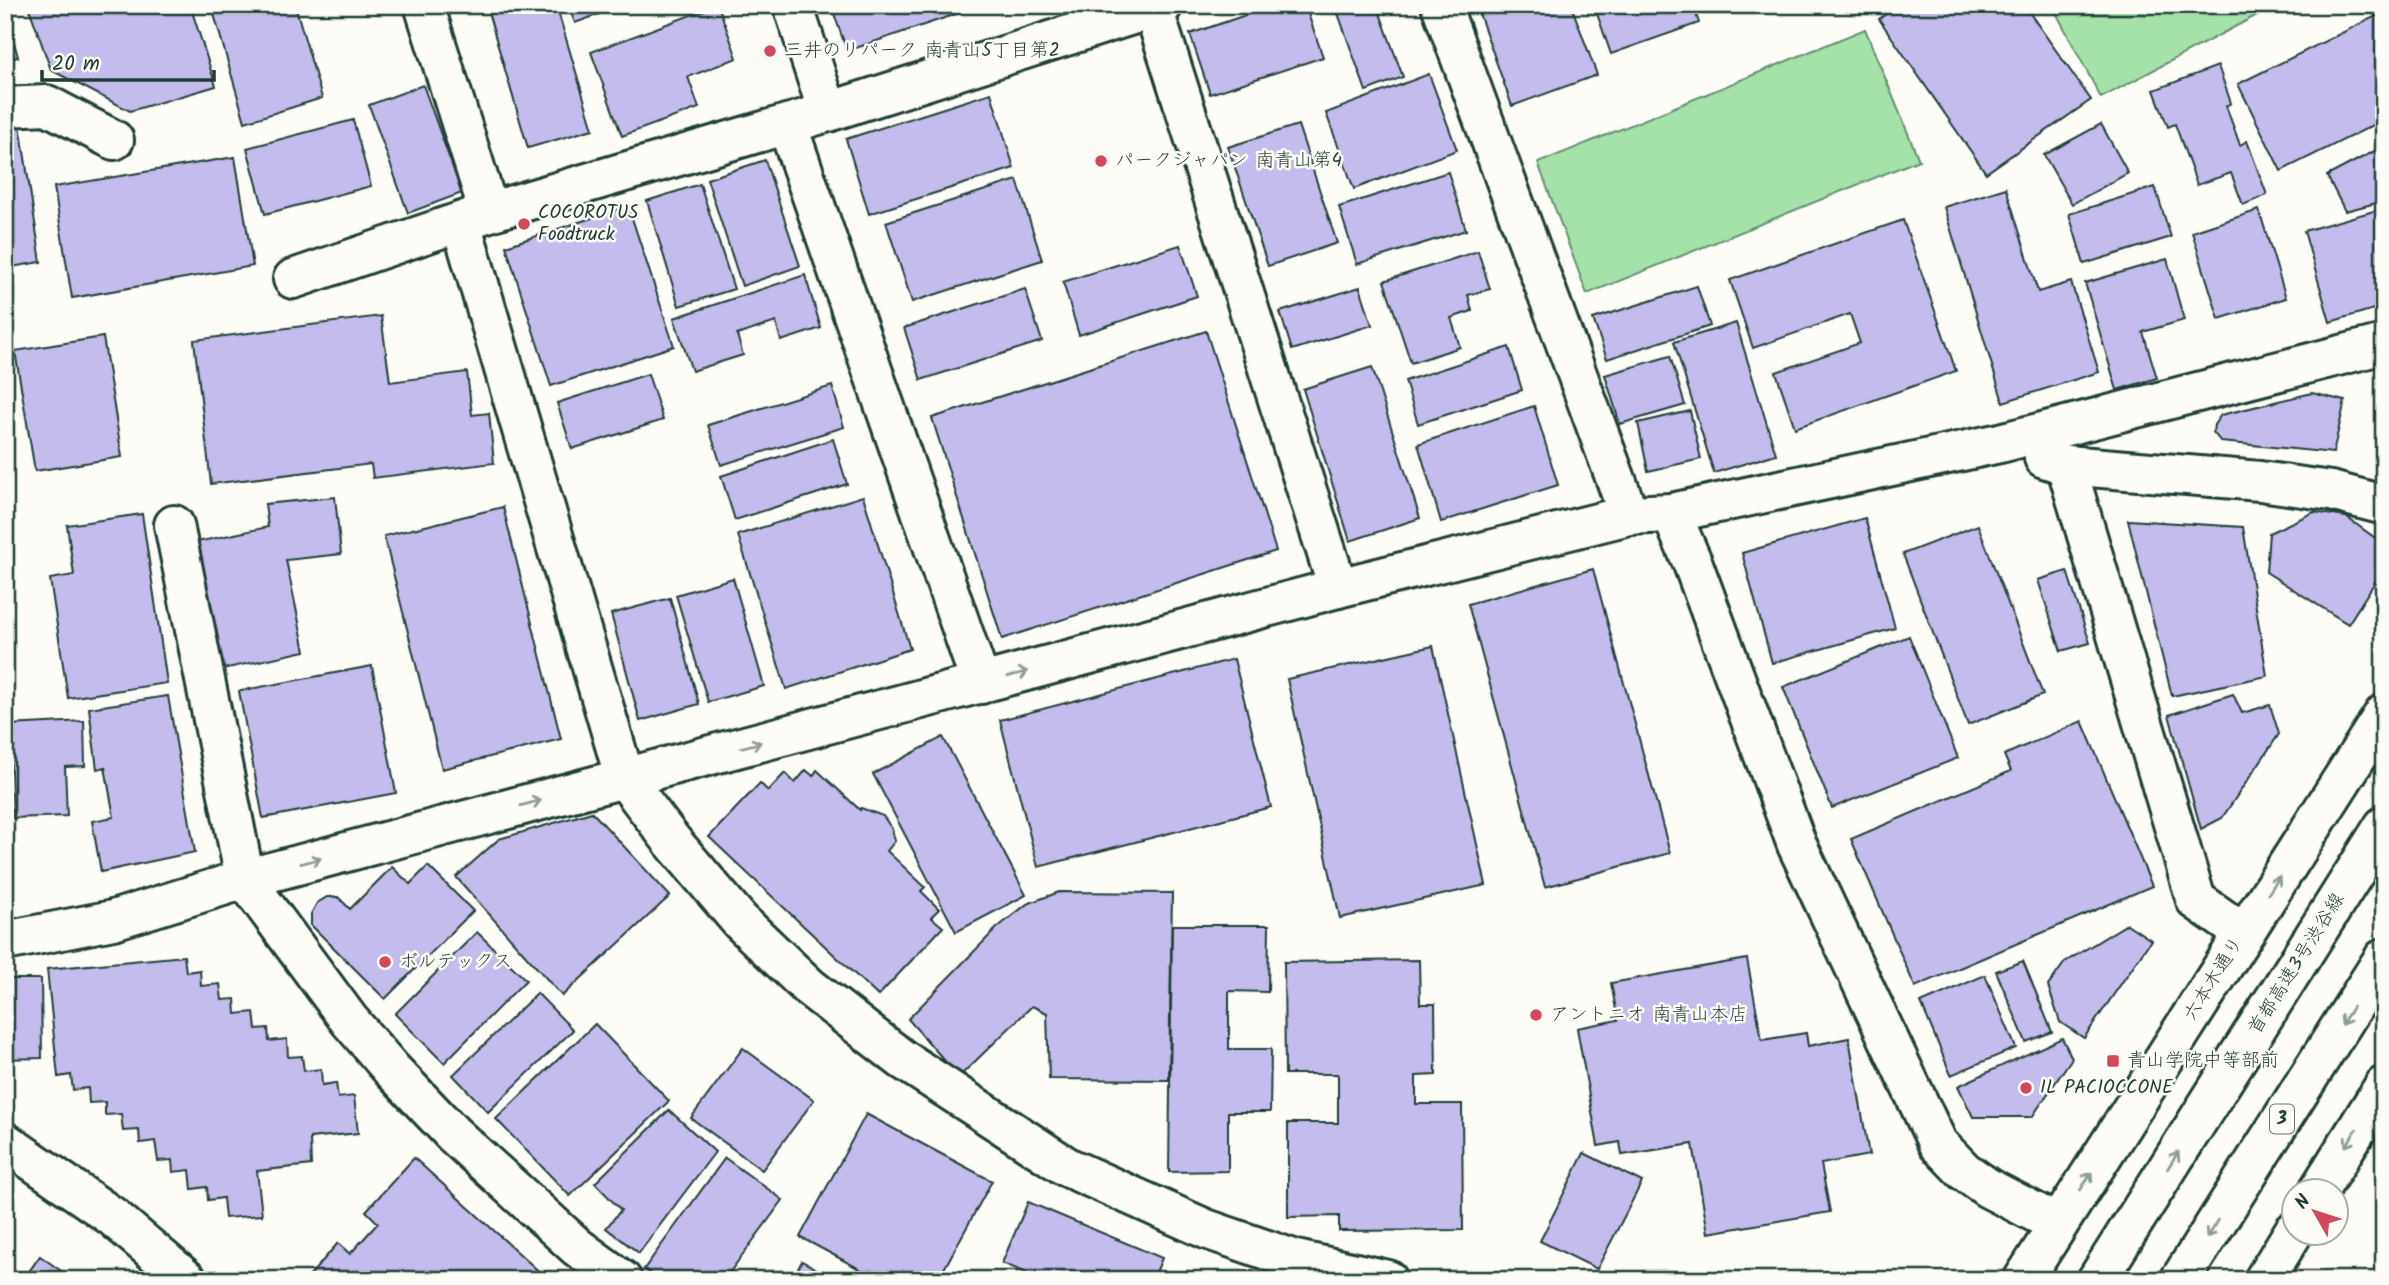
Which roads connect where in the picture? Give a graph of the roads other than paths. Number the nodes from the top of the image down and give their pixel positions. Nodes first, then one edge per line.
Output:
1 (424, 5) edge
2 (793, 5) edge
3 (1441, 5) edge
4 (1156, 6) edge
5 (5, 107) edge
6 (828, 111) junction
7 (787, 124) junction
8 (114, 140) dead end
9 (475, 217) junction
10 (293, 279) dead end
11 (2384, 344) edge
12 (2000, 443) junction
13 (2066, 465) junction
14 (2384, 505) edge
15 (1671, 513) junction
16 (1629, 515) junction
17 (174, 526) dead end
18 (1338, 588) junction
19 (981, 684) junction
20 (2384, 714) edge
21 (625, 779) junction
22 (2384, 825) edge
23 (245, 879) junction
24 (2243, 933) junction
25 (5, 941) edge
26 (2384, 958) edge
27 (2384, 1086) edge
28 (5, 1142) edge
29 (2328, 1176) edge
30 (2058, 1224) junction
31 (2285, 1246) edge
32 (187, 1280) edge
33 (622, 1280) edge
34 (1388, 1280) edge
35 (2023, 1280) edge
36 (2097, 1280) edge
37 (2180, 1280) edge
38 (2264, 1280) edge

1 - 9 main road
2 - 6 main road
3 - 16 main road
4 - 6 main road
4 - 18 main road
5 - 8 main road
6 - 7 main road
7 - 9 main road
7 - 19 main road
9 - 10 main road
9 - 21 main road
11 - 12 main road
12 - 13 main road
12 - 15 main road
13 - 14 main road
13 - 24 main road
15 - 16 main road
15 - 30 main road
16 - 18 main road
17 - 23 main road
19 -> 18 main road
21 -> 19 main road
24 -> 20 main road, 六本木通り
23 -> 21 main road
21 - 34 main road
36 -> 22 main road, 首都高速3号渋谷線
23 - 25 main road
23 - 33 main road
30 -> 24 main road, 六本木通り
26 -> 37 main road, 3
27 -> 29 main road
28 - 32 main road
30 - 35 main road, 六本木通り
31 - 38 main road

